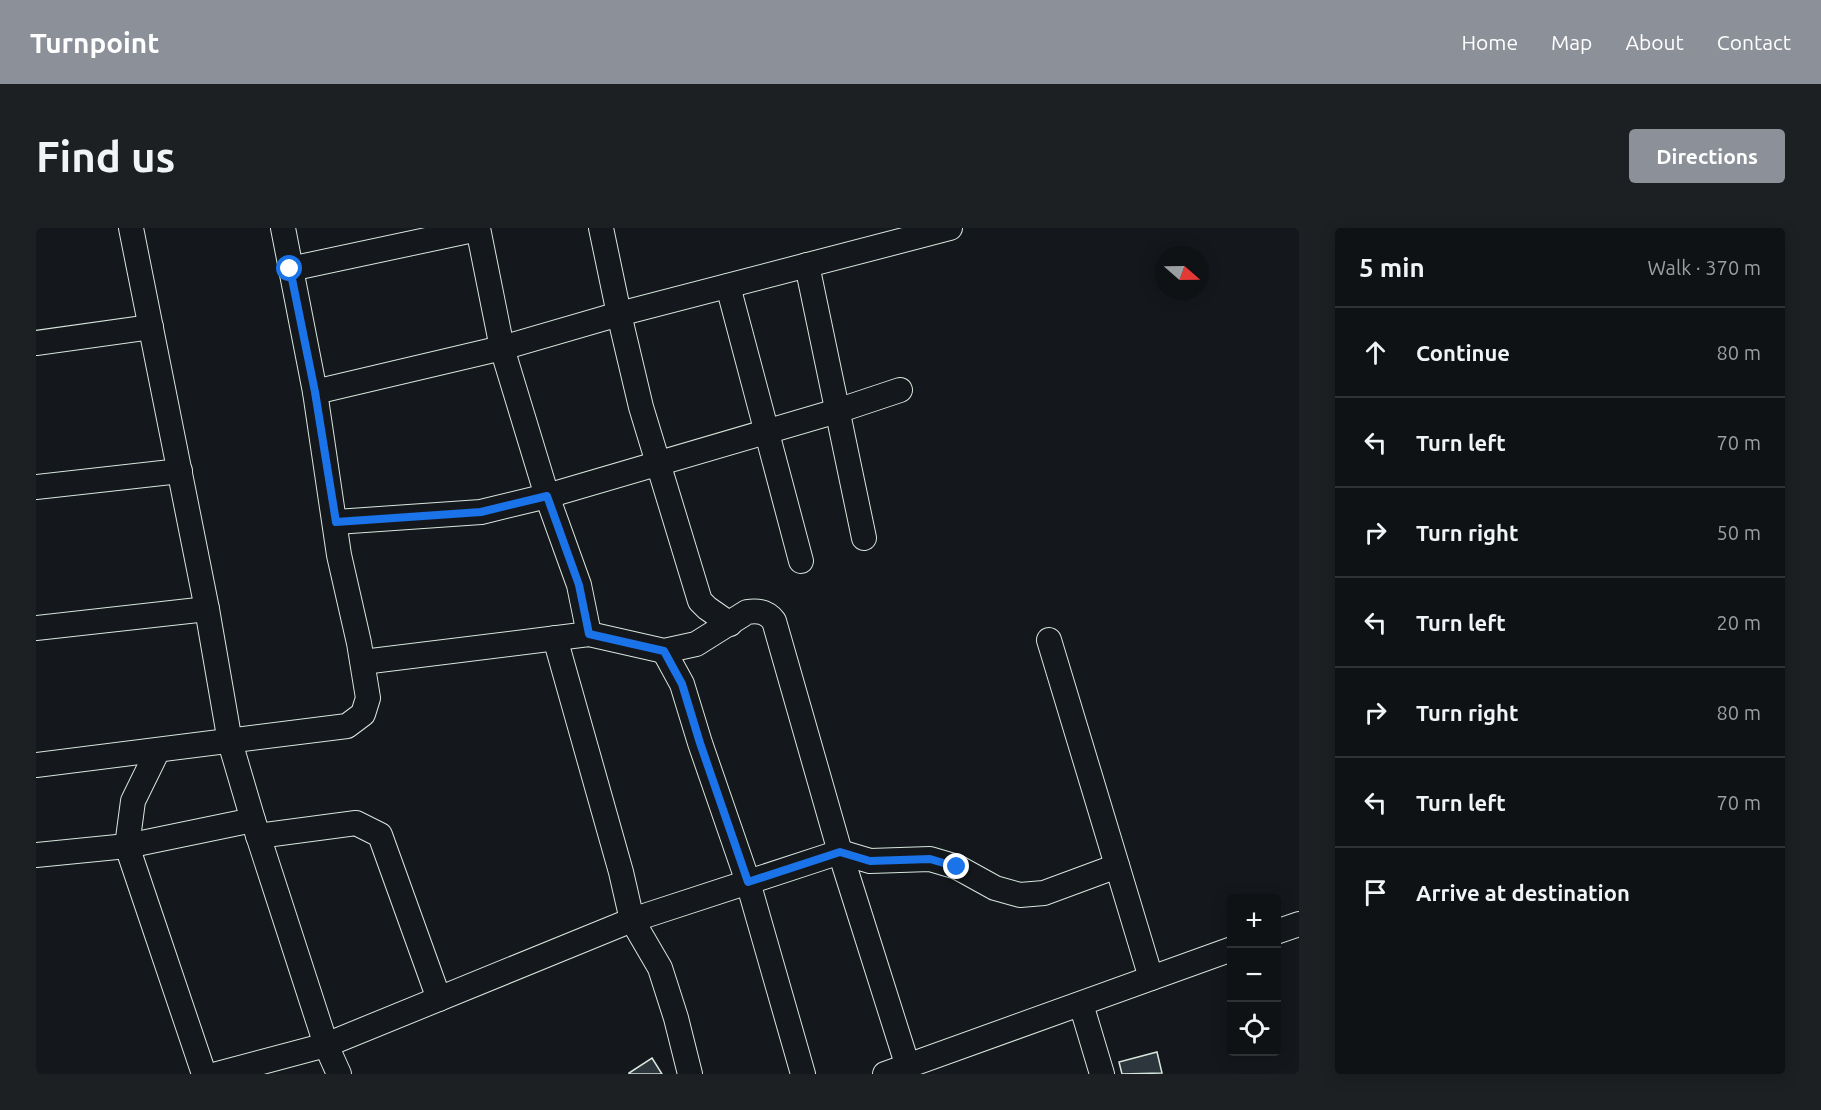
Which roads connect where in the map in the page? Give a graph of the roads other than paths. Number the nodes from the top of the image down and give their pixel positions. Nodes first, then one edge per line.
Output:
1 (130, 228) edge
2 (283, 228) edge
3 (478, 228) edge
4 (601, 228) edge
5 (950, 228) edge
6 (807, 265) junction
7 (290, 269) junction
8 (728, 286) junction
9 (619, 314) junction
10 (150, 327) junction
11 (36, 343) edge
12 (502, 348) junction
13 (900, 390) dead end
14 (315, 392) junction
15 (837, 411) junction
16 (766, 430) junction
17 (660, 463) junction
18 (180, 471) junction
19 (36, 487) edge
20 (547, 496) junction
21 (336, 522) junction
22 (864, 538) dead end
23 (801, 561) dead end
24 (207, 609) junction
25 (730, 624) junction
26 (36, 628) edge
27 (589, 634) junction
28 (555, 638) junction
29 (1049, 640) dead end
30 (664, 651) junction
31 (363, 662) junction
32 (230, 742) junction
33 (158, 750) junction
34 (36, 765) edge
35 (255, 828) junction
36 (127, 846) junction
37 (840, 852) junction
38 (36, 855) edge
39 (1117, 866) junction
40 (748, 882) junction
41 (632, 920) junction
42 (1299, 924) edge
43 (1281, 930) edge
44 (1227, 950) edge
45 (1151, 978) junction
46 (439, 999) junction
47 (1081, 1004) junction
48 (326, 1045) junction
49 (908, 1067) junction
50 (204, 1074) edge
51 (217, 1074) edge
52 (339, 1074) edge
53 (690, 1074) edge
54 (803, 1074) edge
55 (885, 1074) edge
56 (1102, 1074) edge

1 - 10 street
2 - 7 street
3 - 7 street
3 - 12 street
4 - 9 street
5 - 6 street
6 - 8 street
6 - 15 street
7 - 14 street
8 - 9 street
8 - 16 street
9 - 12 street
9 - 17 street
10 - 11 street
10 - 18 street
12 - 14 street
12 - 20 street
13 - 15 street
14 - 21 street
15 - 16 street
15 - 22 street
16 - 17 street
16 - 23 street
17 - 20 street
17 - 25 street
18 - 19 street
18 - 24 street
20 - 21 street
20 - 27 street
21 - 31 street
24 - 26 street
24 - 32 street
25 - 30 street
25 - 37 street
27 - 28 street
27 - 30 street
28 - 31 street
28 - 41 street
29 - 39 street
30 - 40 street
31 - 32 street
32 - 33 street
32 - 35 street
33 - 34 street
33 - 36 street
35 - 36 street
35 - 46 street
35 - 48 street
36 - 38 street
36 - 50 street
37 - 39 street
37 - 40 street
37 - 49 street
39 - 45 street
40 - 41 street
40 - 54 street
41 - 46 street
41 - 53 street
42 - 43 street
44 - 45 street
45 - 47 street
46 - 48 street
47 - 49 street
47 - 56 street
48 - 51 street
48 - 52 street
49 - 55 street

